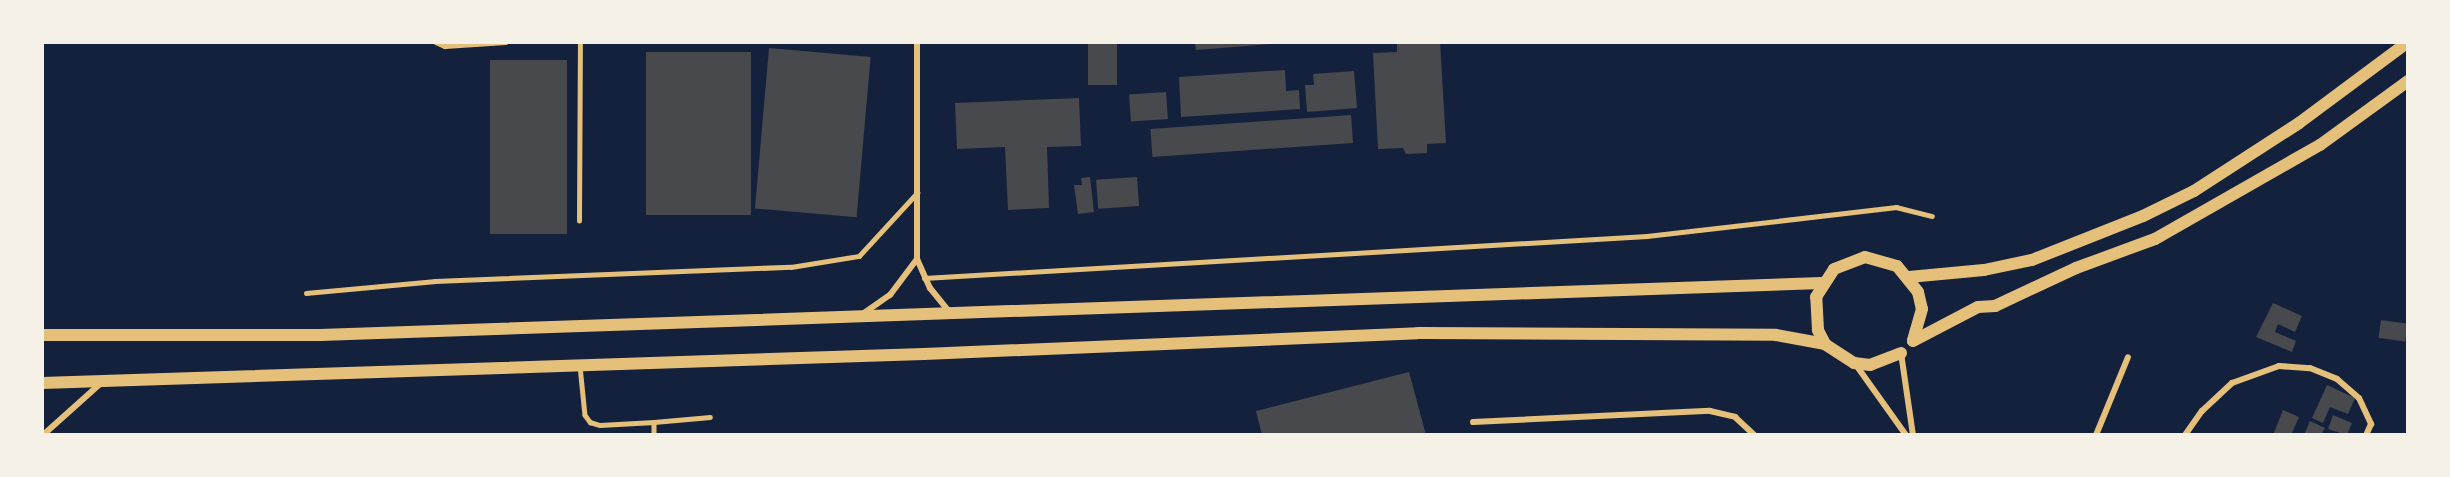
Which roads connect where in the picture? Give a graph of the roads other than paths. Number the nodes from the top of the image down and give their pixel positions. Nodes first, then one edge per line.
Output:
1 (436, 42) edge
2 (506, 42) edge
3 (580, 42) edge
4 (917, 42) edge
5 (2408, 42) edge
6 (2408, 81) edge
7 (917, 193) junction
8 (1932, 216) dead end
9 (579, 221) dead end
10 (917, 259) junction
11 (1909, 277) junction
12 (924, 278) junction
13 (1822, 283) junction
14 (306, 293) dead end
15 (951, 314) junction
16 (857, 317) junction
17 (42, 335) edge
18 (1826, 344) junction
19 (1901, 353) joint
20 (2128, 357) dead end
21 (1854, 363) junction
22 (580, 366) junction
23 (104, 381) junction
24 (42, 383) edge
25 (710, 417) dead end
26 (654, 422) junction
27 (1473, 422) dead end
28 (43, 435) edge
29 (654, 435) edge
30 (1754, 435) edge
31 (1906, 435) edge
32 (1913, 435) edge
33 (2096, 435) edge
34 (2185, 435) edge
35 (2366, 435) edge

1 - 2 street
3 - 9 lane
4 - 7 street
5 - 11 main road
6 - 11 main road
7 - 10 street
7 - 14 lane
8 - 12 lane
10 - 12 street
10 - 16 street
11 - 13 main road
12 - 15 street
13 - 15 main road
13 - 18 main road
15 - 16 main road
16 - 17 main road
18 - 21 main road
18 - 22 main road
19 - 21 main road
19 - 32 street
20 - 33 street
21 - 31 street
22 - 23 main road
22 - 26 lane
23 - 24 main road
23 - 28 street
25 - 26 lane
26 - 29 lane
27 - 30 street
34 - 35 street

